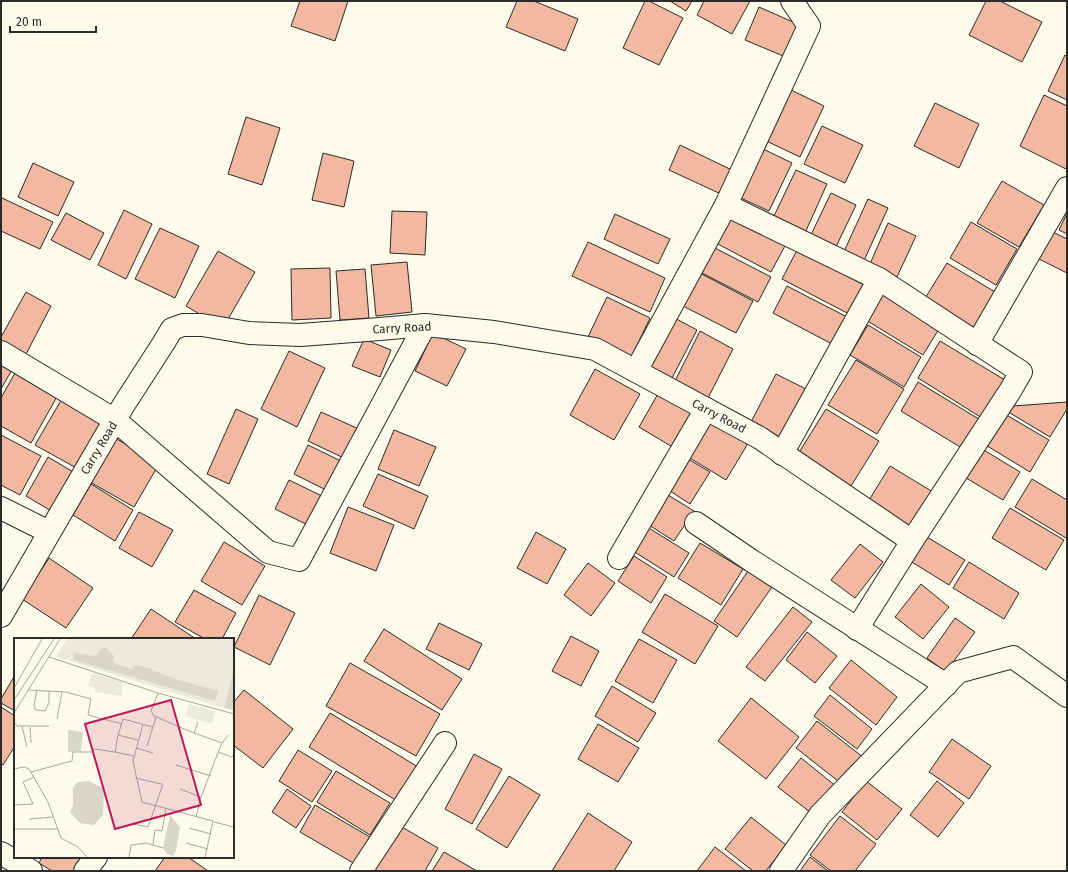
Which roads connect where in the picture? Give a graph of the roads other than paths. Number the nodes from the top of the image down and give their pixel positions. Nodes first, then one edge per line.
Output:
1 (792, 1) edge
2 (1067, 188) edge
3 (726, 205) junction
4 (879, 280) junction
5 (425, 325) junction
6 (977, 344) junction
7 (1, 352) edge
8 (636, 371) junction
9 (706, 409) junction
10 (116, 420) junction
11 (782, 454) junction
12 (1, 508) edge
13 (696, 523) dead end
14 (49, 532) junction
15 (912, 540) junction
16 (619, 558) dead end
17 (1, 616) edge
18 (857, 629) junction
19 (946, 685) junction
20 (1067, 696) edge
21 (445, 743) dead end
22 (1, 853) edge
23 (95, 858) edge
24 (31, 871) edge
25 (86, 871) edge
26 (361, 871) edge
27 (781, 871) edge

1 - 3 street
2 - 6 street
3 - 4 street
3 - 8 street
4 - 6 street
4 - 11 street
5 - 8 street, Carry Road
5 - 10 street, Carry Road
5 - 10 street
6 - 15 street
7 - 10 street
8 - 9 street, Carry Road
9 - 11 street, Carry Road
9 - 16 street
10 - 14 street, Carry Road
11 - 15 street, Carry Road
12 - 14 street
13 - 18 street
14 - 17 street, Carry Road
15 - 18 street
18 - 19 street
19 - 20 street
19 - 27 street
21 - 26 street
22 - 24 street
23 - 25 street

